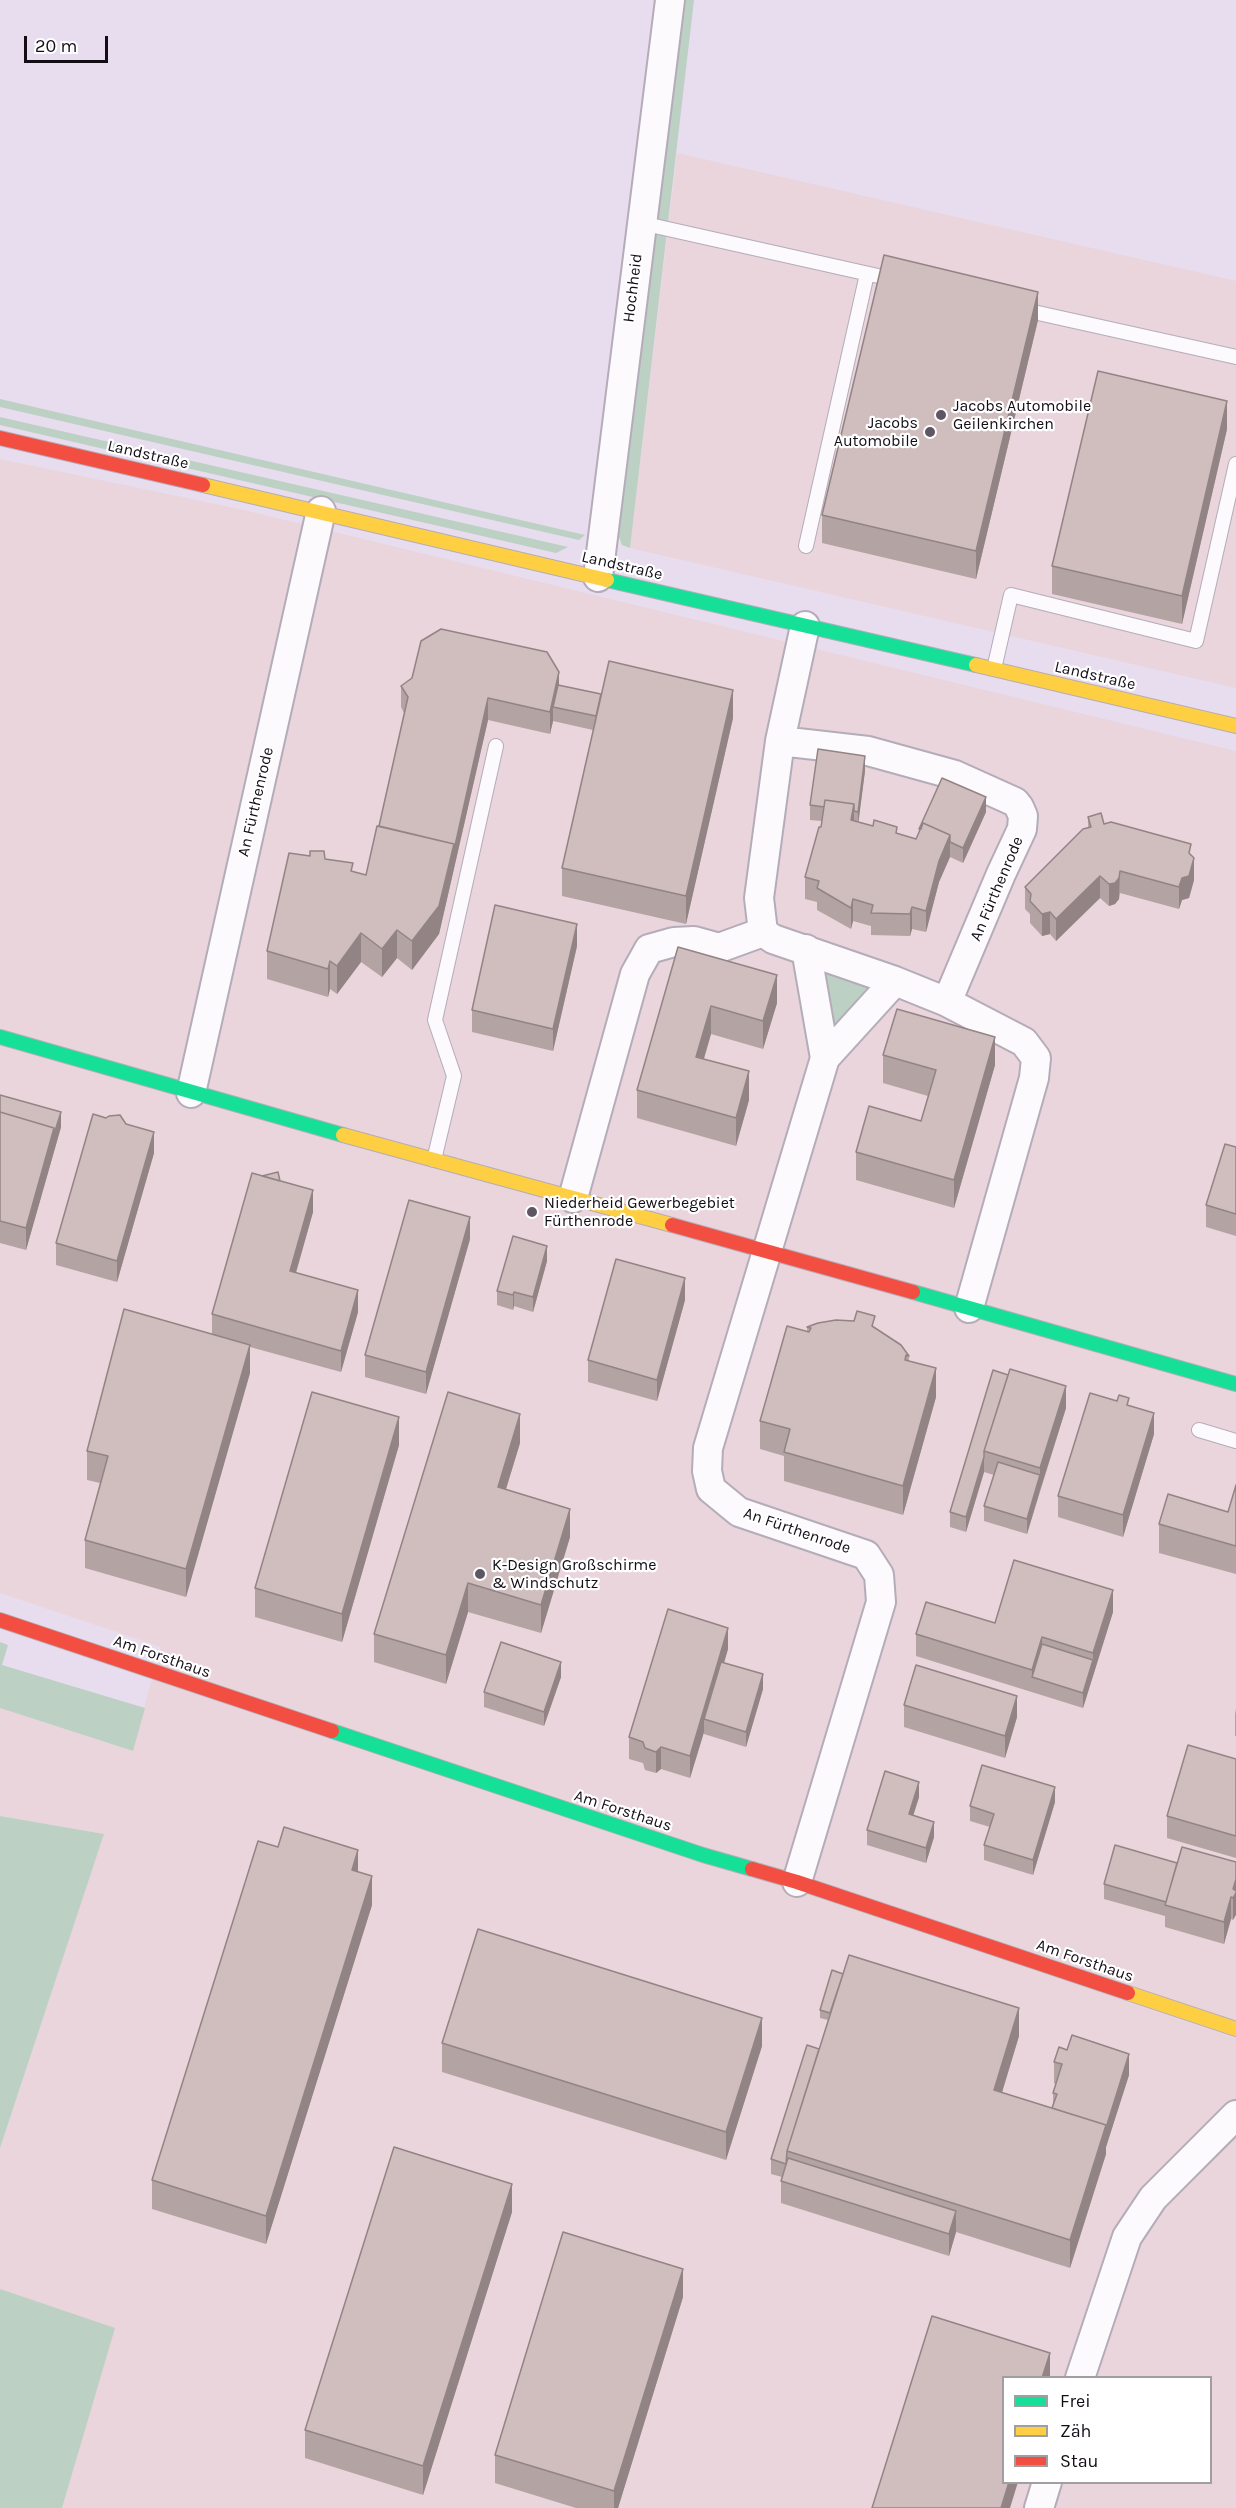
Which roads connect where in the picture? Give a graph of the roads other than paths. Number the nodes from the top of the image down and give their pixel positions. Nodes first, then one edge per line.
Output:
1 (670, 0) edge
2 (641, 222) junction
3 (867, 274) junction
4 (914, 284) edge
5 (1007, 306) edge
6 (1236, 357) edge
7 (0, 438) edge
8 (1236, 464) edge
9 (321, 512) junction
10 (806, 546) dead end
11 (598, 577) junction
12 (805, 626) junction
13 (994, 669) junction
14 (1236, 726) edge
15 (780, 741) junction
16 (496, 746) dead end
17 (763, 932) junction
18 (807, 949) junction
19 (895, 981) junction
20 (947, 1002) junction
21 (0, 1037) edge
22 (825, 1058) junction
23 (191, 1093) junction
24 (434, 1160) junction
25 (573, 1198) junction
26 (768, 1251) junction
27 (969, 1308) junction
28 (1236, 1384) edge
29 (1199, 1430) dead end
30 (1236, 1441) edge
31 (0, 1620) edge
32 (797, 1882) junction
33 (1236, 2029) edge
34 (1236, 2115) edge
35 (1081, 2376) edge
36 (1046, 2484) edge
37 (1039, 2508) edge

1 - 2 street, Hochheid
2 - 3 lane
2 - 11 street, Hochheid
3 - 4 lane
3 - 10 lane
5 - 6 lane
7 - 9 street, Landstraße
8 - 13 lane
9 - 11 street, Landstraße
9 - 23 street, An Fürthenrode
11 - 12 street, Landstraße
12 - 13 street, Landstraße
12 - 15 street
13 - 14 street, Landstraße
15 - 17 street
15 - 20 street, An Fürthenrode
16 - 24 lane
17 - 18 street
17 - 25 street
18 - 19 street
18 - 22 street, An Fürthenrode
19 - 20 street
19 - 22 street, An Fürthenrode
20 - 27 street
21 - 23 street
22 - 26 street, An Fürthenrode
23 - 24 street
24 - 25 street
25 - 26 street
26 - 27 street
26 - 32 street, An Fürthenrode
27 - 28 street
29 - 30 lane
31 - 32 street, Am Forsthaus
32 - 33 street, Am Forsthaus
34 - 35 street
36 - 37 street

